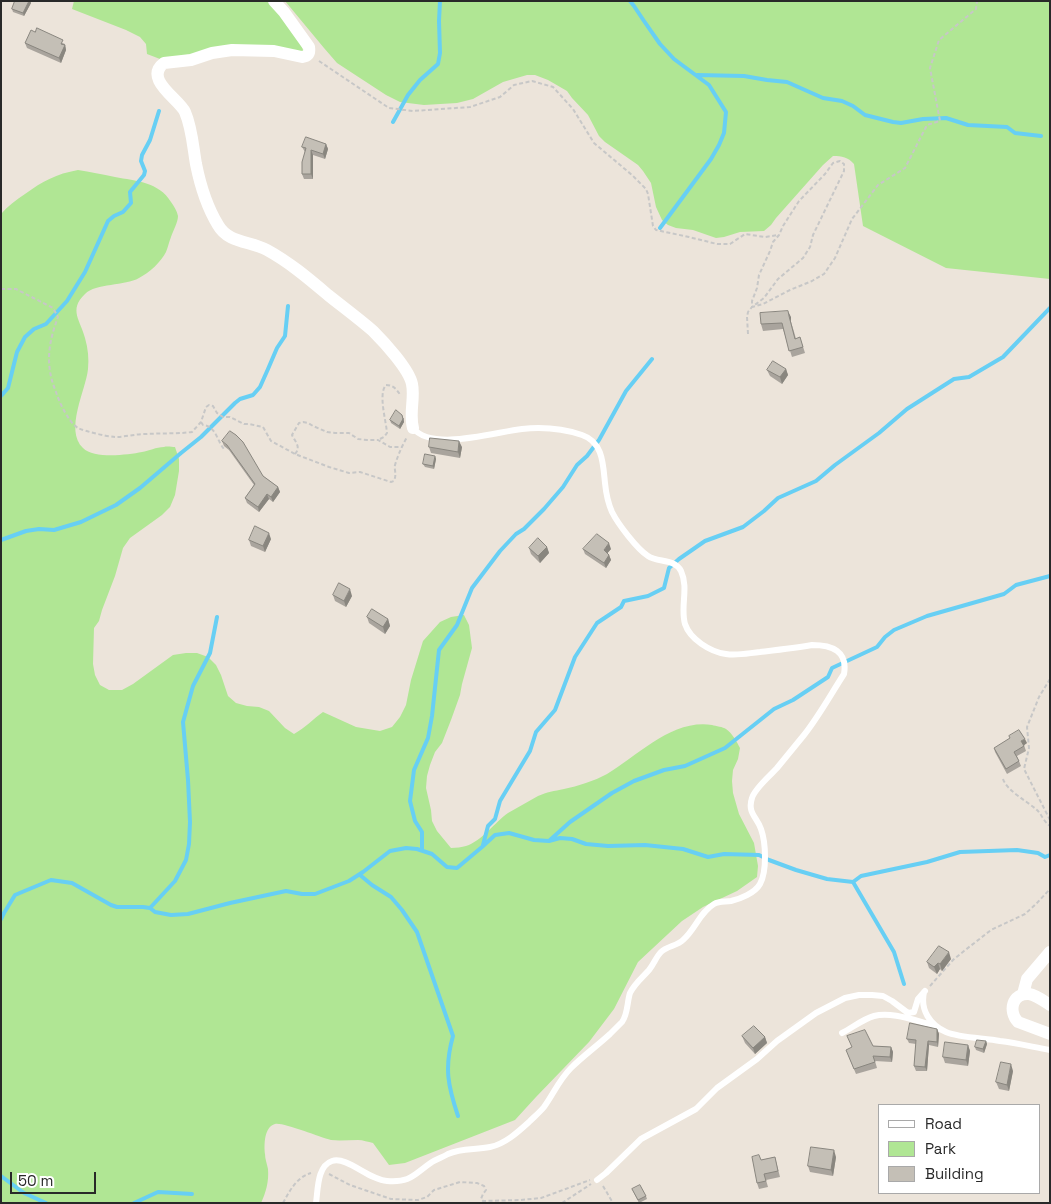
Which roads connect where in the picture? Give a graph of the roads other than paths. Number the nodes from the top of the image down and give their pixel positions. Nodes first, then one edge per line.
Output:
1 (274, 1) edge
2 (413, 428) joint
3 (1050, 952) edge
4 (1023, 994) junction
5 (1050, 1005) edge
6 (935, 1025) junction
7 (842, 1033) dead end
8 (1050, 1034) edge
9 (1050, 1050) edge
10 (597, 1180) road end
11 (316, 1203) edge

1 - 2 street
2 - 11 lane
3 - 4 street
4 - 5 street
4 - 8 street
6 - 7 lane
6 - 9 lane
6 - 10 lane

